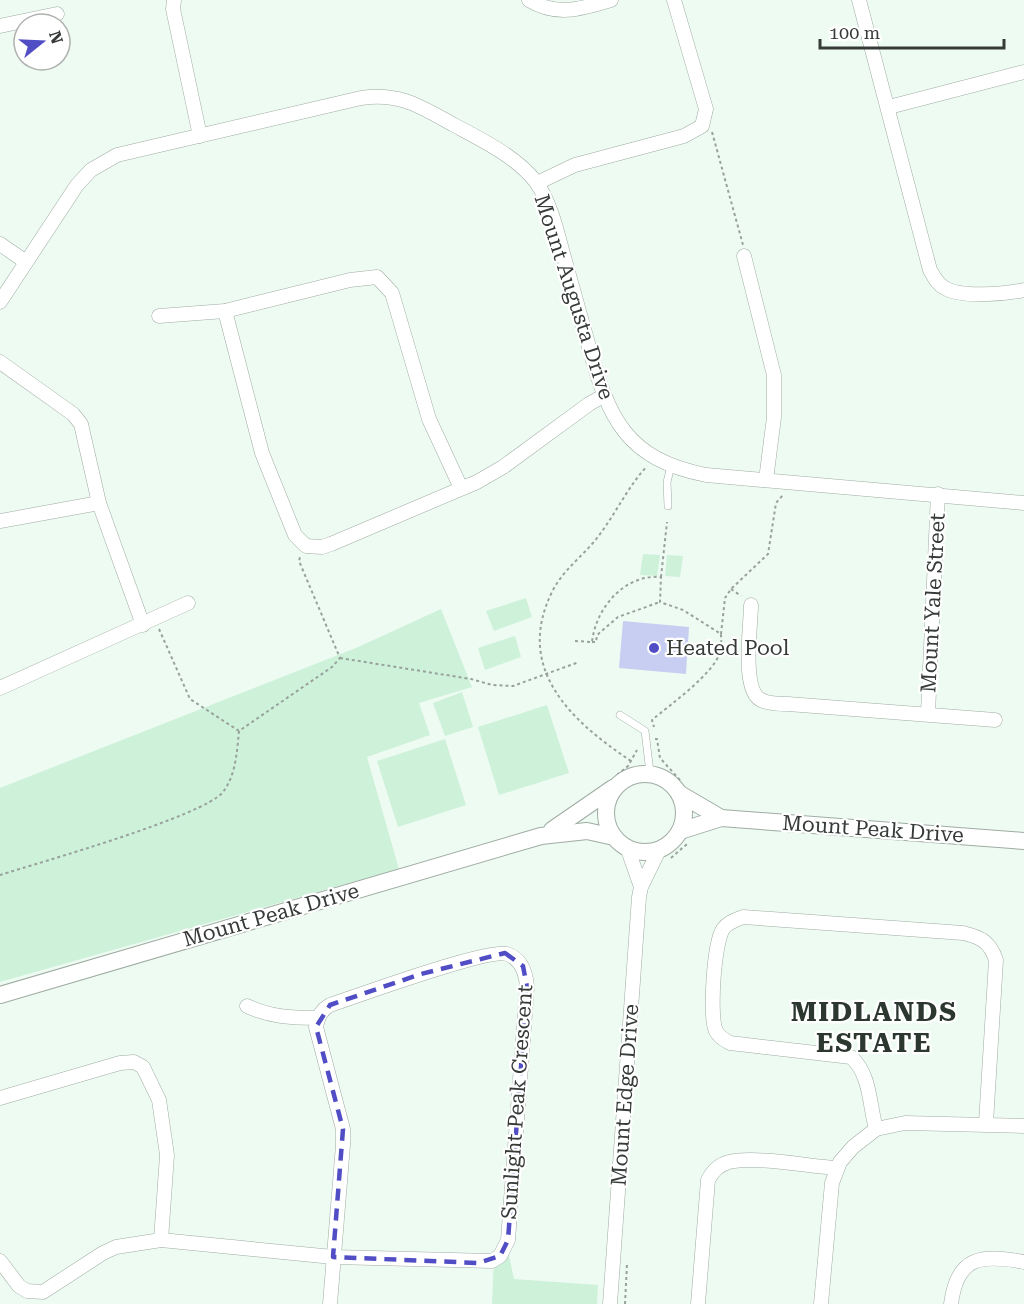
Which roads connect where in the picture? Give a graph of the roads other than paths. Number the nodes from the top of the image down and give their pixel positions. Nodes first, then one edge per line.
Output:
1 (174, 0) edge
2 (529, 0) edge
3 (611, 0) edge
4 (674, 0) edge
5 (859, 0) edge
6 (1024, 72) edge
7 (889, 107) junction
8 (200, 136) junction
9 (537, 183) junction
10 (0, 244) edge
11 (744, 256) road end
12 (26, 262) junction
13 (1024, 290) edge
14 (0, 302) edge
15 (225, 311) junction
16 (159, 316) dead end
17 (0, 362) edge
18 (603, 396) junction
19 (671, 466) junction
20 (770, 486) junction
21 (461, 488) junction
22 (938, 494) junction
23 (1020, 501) edge
24 (99, 502) junction
25 (668, 506) dead end
26 (0, 521) edge
27 (188, 603) dead end
28 (751, 605) dead end
29 (149, 622) junction
30 (0, 688) edge
31 (928, 713) junction
32 (620, 715) dead end
33 (995, 720) dead end
34 (650, 773) junction
35 (617, 785) junction
36 (680, 794) junction
37 (721, 818) junction
38 (687, 835) junction
39 (541, 836) junction
40 (1024, 841) edge
41 (620, 842) junction
42 (664, 855) junction
43 (641, 886) junction
44 (0, 995) edge
45 (247, 1006) dead end
46 (318, 1018) junction
47 (0, 1098) edge
48 (986, 1123) junction
49 (1024, 1126) edge
50 (876, 1129) junction
51 (837, 1168) junction
52 (161, 1240) junction
53 (333, 1257) junction
54 (0, 1261) edge
55 (1024, 1262) edge
56 (330, 1304) edge
57 (610, 1304) edge
58 (698, 1304) edge
59 (821, 1304) edge
60 (951, 1304) edge

1 - 8 street
2 - 3 street
4 - 9 street
5 - 7 street
6 - 7 street
7 - 13 street
8 - 9 street, Mount Augusta Drive
8 - 12 street, Mount Augusta Drive
9 - 18 street, Mount Augusta Drive
10 - 12 street
11 - 20 street
12 - 14 street, Mount Augusta Drive
15 - 16 street
15 - 21 street
15 - 21 street
17 - 24 street
18 - 19 street, Mount Augusta Drive
18 - 21 street
19 - 20 street, Mount Augusta Drive
19 - 25 lane
20 - 22 street, Mount Augusta Drive
22 - 23 street, Mount Augusta Drive
22 - 31 street, Mount Yale Street
24 - 26 street
24 - 29 street
27 - 29 street
28 - 31 street
29 - 30 street
31 - 33 street
32 - 34 lane
34 - 35 street, Mount Peak Drive
34 - 36 street, Mount Peak Drive
35 - 39 street, Mount Peak Drive
35 - 41 street
36 - 37 street, Mount Peak Drive
36 - 38 street
37 - 38 street, Mount Peak Drive
37 - 40 street, Mount Peak Drive
38 - 42 street, Mount Peak Drive
39 - 41 street, Mount Peak Drive
39 - 44 street, Mount Peak Drive
41 - 42 street, Mount Peak Drive
41 - 43 street, Mount Edge Drive
42 - 43 street, Mount Edge Drive
43 - 57 street, Mount Edge Drive
45 - 46 street
46 - 53 street
46 - 53 street, Sunlight Peak Crescent
47 - 52 street
48 - 49 street
48 - 50 street
48 - 50 street
50 - 51 street
51 - 58 street
51 - 59 street
52 - 53 street
52 - 54 street
53 - 56 street
55 - 60 street

